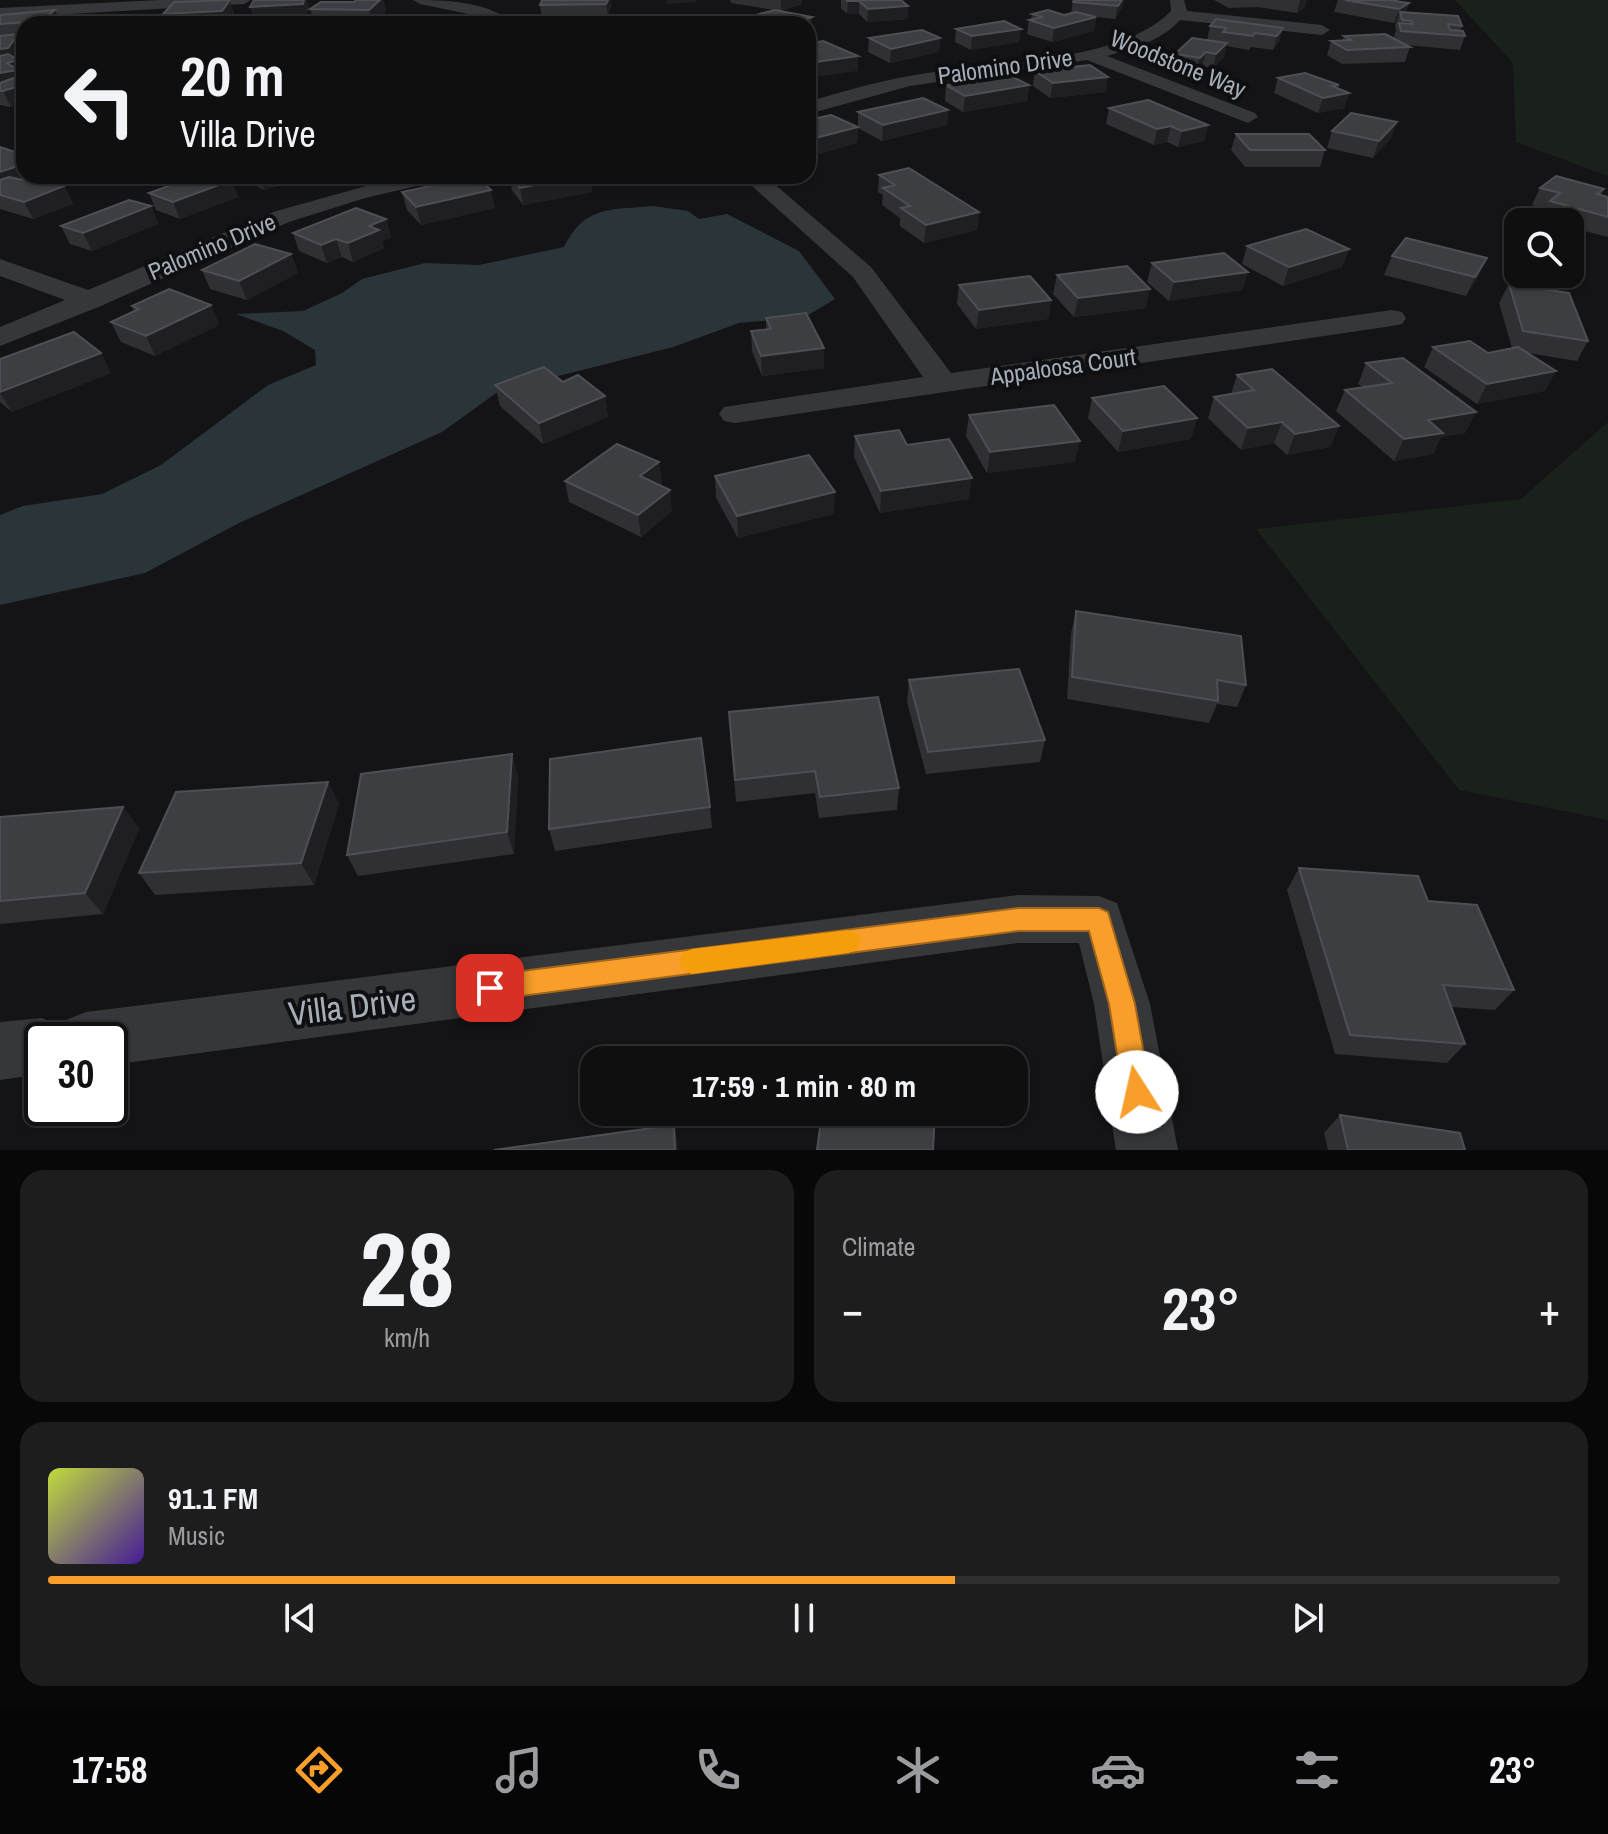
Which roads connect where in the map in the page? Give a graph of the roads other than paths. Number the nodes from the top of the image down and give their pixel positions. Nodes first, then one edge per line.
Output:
1 (244, 0) edge
2 (420, 0) edge
3 (146, 6) junction
4 (1177, 8) edge
5 (0, 13) edge
6 (136, 16) edge
7 (488, 16) edge
8 (1322, 30) dead end
9 (1090, 55) junction
10 (816, 106) edge
11 (1248, 117) dead end
12 (396, 184) edge
13 (761, 184) edge
14 (0, 267) edge
15 (91, 300) junction
16 (1392, 318) dead end
17 (0, 337) edge
18 (943, 384) junction
19 (735, 414) dead end
20 (128, 1035) edge
21 (24, 1048) edge
22 (0, 1051) edge
23 (1147, 1150) edge

1 - 3 street
2 - 7 street
3 - 5 street
3 - 6 street
4 - 8 street
4 - 9 street, Palomino Drive
9 - 10 street, Palomino Drive
9 - 11 street, Woodstone Way
12 - 15 street, Palomino Drive
13 - 18 street
14 - 15 street
15 - 17 street, Palomino Drive
16 - 18 street, Appaloosa Court
18 - 19 street, Appaloosa Court
20 - 23 street, Villa Drive
21 - 22 street

